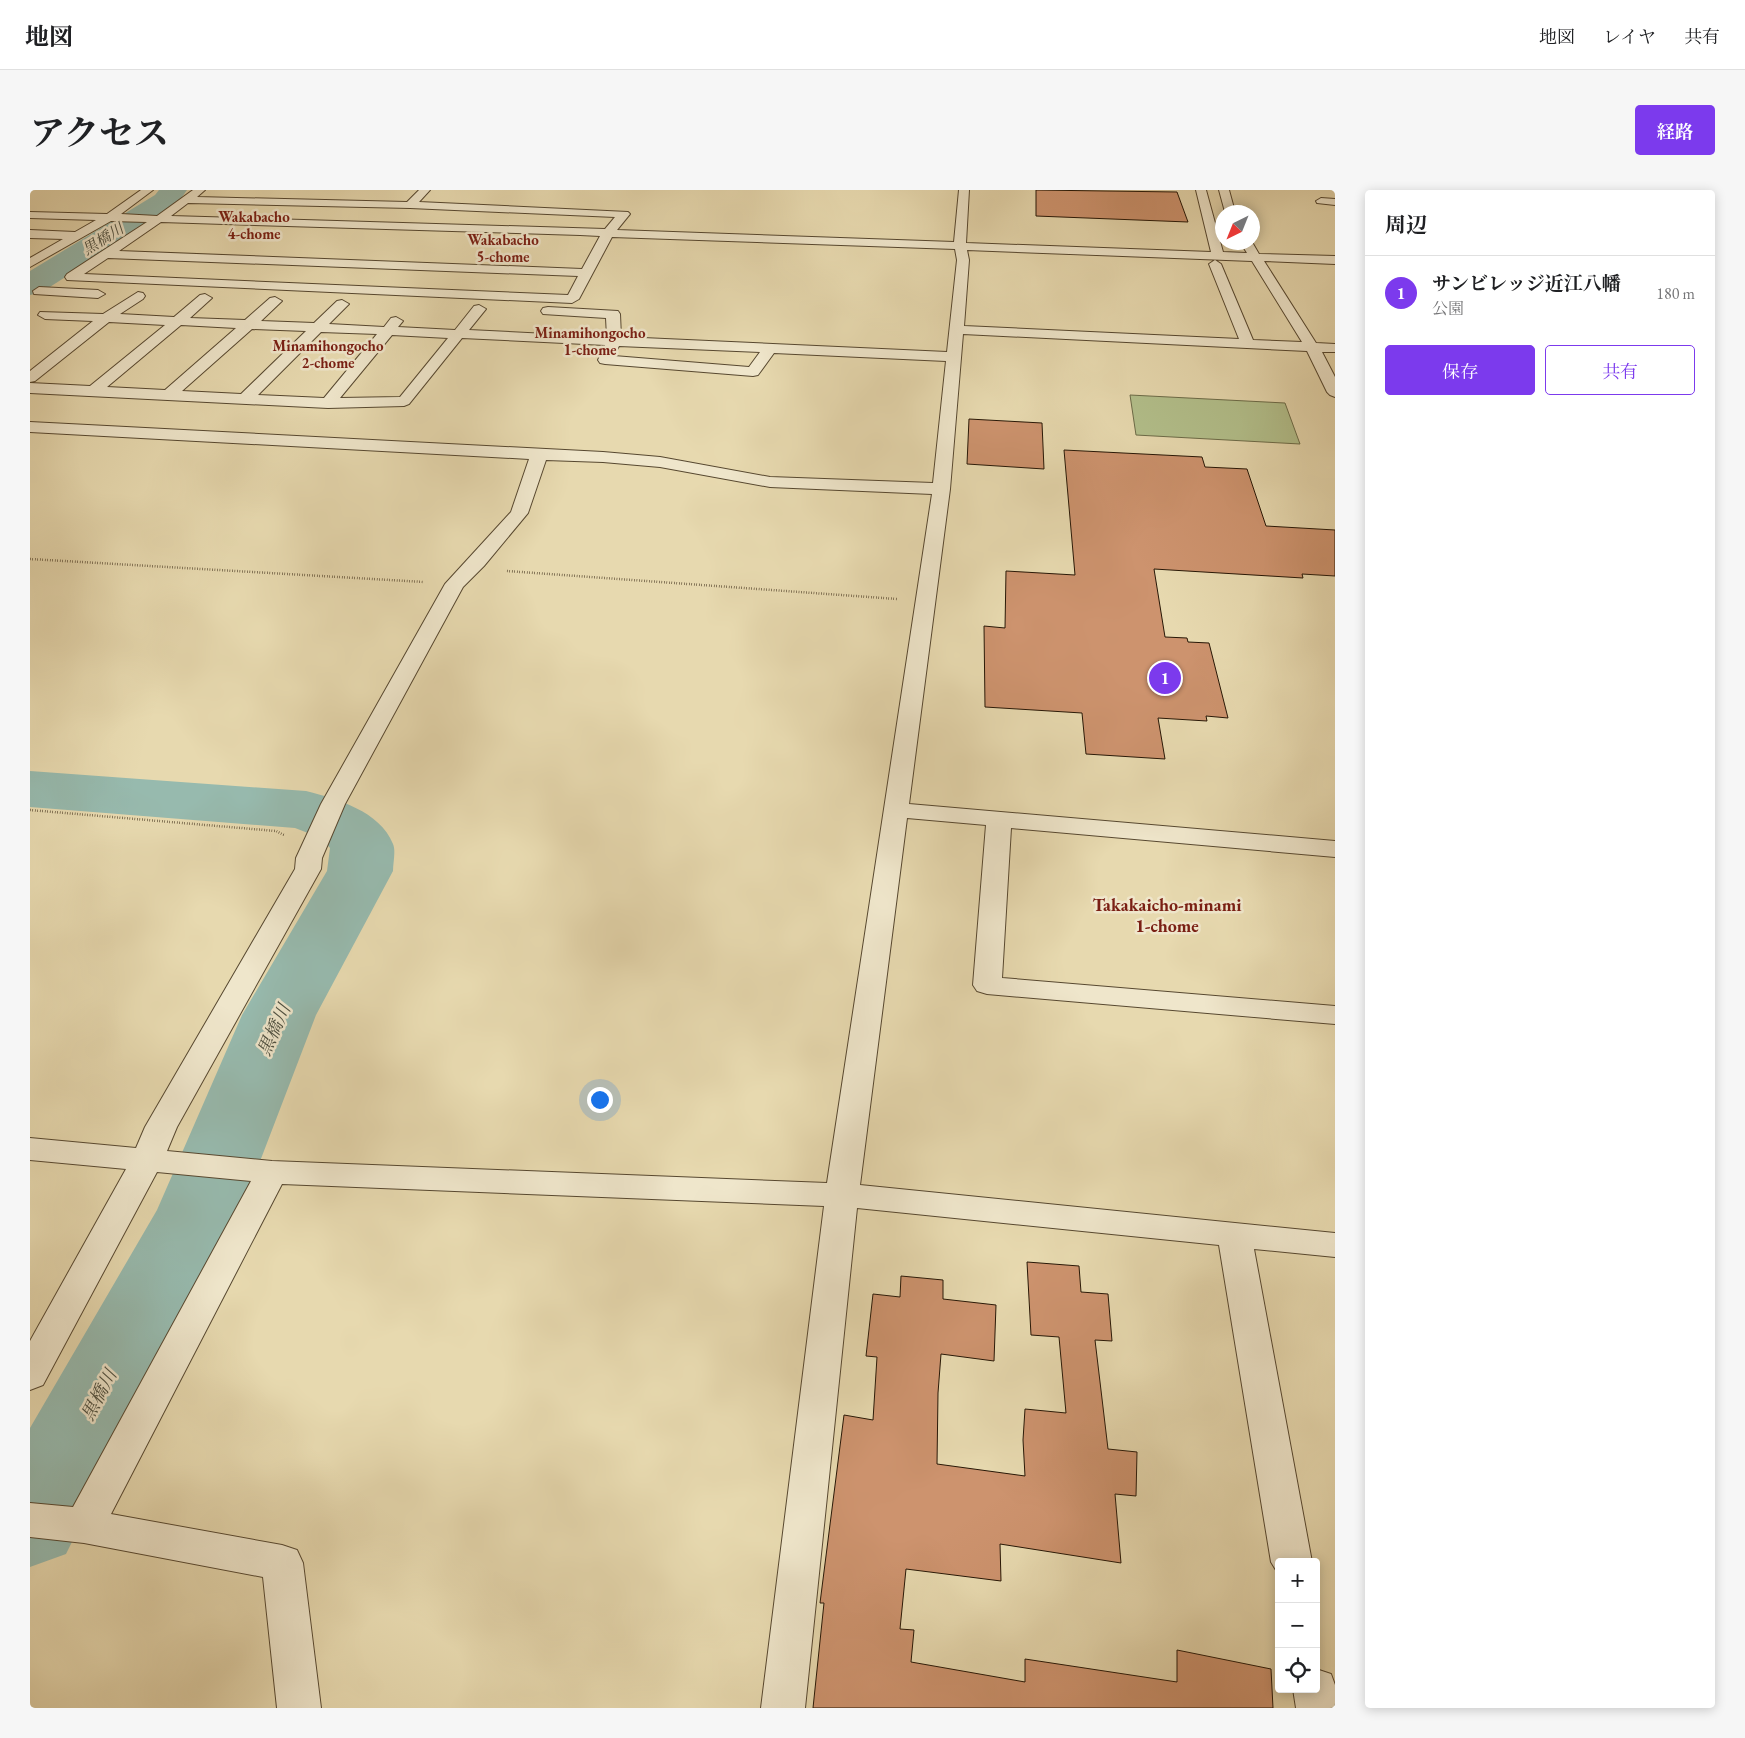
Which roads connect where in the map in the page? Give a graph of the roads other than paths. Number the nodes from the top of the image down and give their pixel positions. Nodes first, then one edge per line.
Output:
1 (148, 190) edge
2 (200, 190) edge
3 (425, 190) edge
4 (964, 190) edge
5 (1201, 190) edge
6 (1224, 190) edge
7 (114, 200) dead end
8 (187, 200) junction
9 (133, 201) junction
10 (1322, 201) dead end
11 (1335, 202) edge
12 (410, 205) junction
13 (1228, 205) edge
14 (30, 215) edge
15 (110, 217) junction
16 (159, 219) junction
17 (391, 226) junction
18 (608, 233) junction
19 (30, 234) edge
20 (78, 236) junction
21 (378, 236) dead end
22 (130, 238) junction
23 (150, 239) dead end
24 (960, 247) junction
25 (1252, 250) edge
26 (105, 254) junction
27 (355, 254) dead end
28 (1257, 257) junction
29 (1216, 260) junction
30 (1335, 260) edge
31 (30, 263) edge
32 (343, 264) junction
33 (586, 274) junction
34 (314, 288) junction
35 (39, 291) dead end
36 (77, 294) junction
37 (186, 298) dead end
38 (258, 300) dead end
39 (323, 303) dead end
40 (459, 308) dead end
41 (404, 312) dead end
42 (106, 318) junction
43 (178, 321) junction
44 (250, 325) junction
45 (317, 328) junction
46 (956, 330) junction
47 (388, 331) junction
48 (458, 334) junction
49 (532, 338) junction
50 (614, 342) junction
51 (1248, 344) junction
52 (1312, 347) junction
53 (1335, 348) edge
54 (770, 349) junction
55 (955, 357) junction
56 (30, 378) edge
57 (30, 388) edge
58 (94, 391) junction
59 (1335, 392) edge
60 (170, 394) junction
61 (245, 400) junction
62 (328, 403) junction
63 (30, 426) edge
64 (539, 455) junction
65 (941, 489) junction
66 (896, 810) junction
67 (999, 819) junction
68 (1335, 849) edge
69 (1335, 1015) edge
70 (30, 1148) edge
71 (147, 1160) junction
72 (272, 1172) junction
73 (842, 1195) junction
74 (1234, 1235) junction
75 (1335, 1245) edge
76 (30, 1375) edge
77 (30, 1520) edge
78 (84, 1526) junction
79 (1291, 1558) edge
80 (1316, 1693) edge
81 (299, 1708) edge
82 (783, 1708) edge
83 (1318, 1708) edge

1 - 9 street
2 - 8 street
3 - 12 street
4 - 24 street
5 - 29 street
6 - 13 street
7 - 9 street
8 - 12 street
8 - 16 street
9 - 15 street
10 - 11 street
12 - 17 street
12 - 18 street
14 - 15 street
15 - 16 street
15 - 20 street
16 - 17 street
16 - 22 street
17 - 18 street
17 - 21 street
18 - 24 street
18 - 33 street
19 - 20 street
20 - 31 street
22 - 23 street
22 - 26 street
24 - 29 street
24 - 46 street
25 - 28 street
26 - 32 street
26 - 34 street
27 - 32 street
28 - 29 street
28 - 30 street
28 - 52 street
29 - 51 street
32 - 33 street
32 - 34 street
33 - 34 street
35 - 36 street
36 - 42 street
36 - 42 street
37 - 43 street
38 - 44 street
39 - 45 street
40 - 48 street
41 - 47 street
42 - 43 street
42 - 56 street
43 - 44 street
43 - 58 street
44 - 45 street
44 - 60 street
45 - 47 street
45 - 61 street
46 - 51 street
46 - 55 street
47 - 48 street
47 - 62 street
48 - 49 street
48 - 62 street
49 - 50 street
49 - 50 street
50 - 54 street
50 - 54 street
51 - 52 street
52 - 53 street
52 - 59 street
54 - 55 street
55 - 65 street
57 - 58 street
58 - 60 street
60 - 61 street
61 - 62 street
63 - 64 street
64 - 65 street
64 - 71 street
65 - 66 street
66 - 67 street
66 - 73 street
67 - 68 street
67 - 69 street
70 - 71 street
71 - 72 street
71 - 76 street
72 - 73 street
72 - 78 street
73 - 74 street
73 - 82 street
74 - 75 street
74 - 79 street
77 - 78 street
78 - 81 street
80 - 83 street

